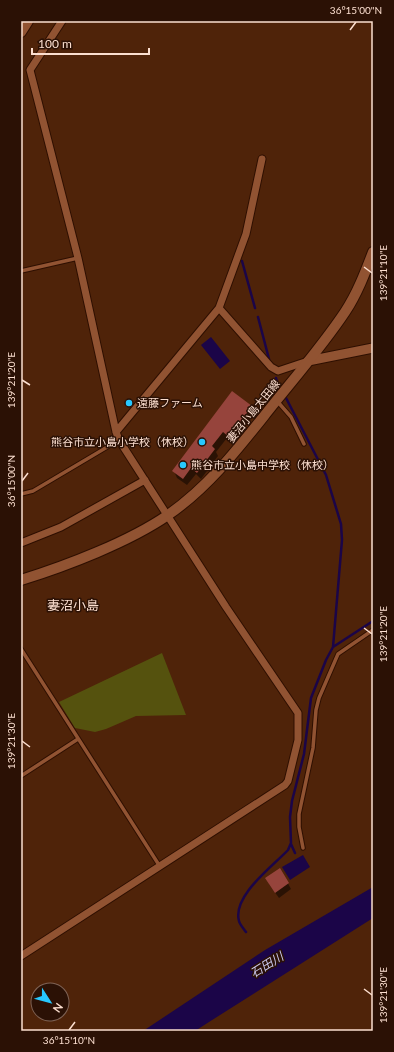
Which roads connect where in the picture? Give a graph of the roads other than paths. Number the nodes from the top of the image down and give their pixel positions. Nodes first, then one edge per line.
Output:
1 (28, 21) edge
2 (62, 21) edge
3 (21, 32) edge
4 (262, 159) dead end
5 (373, 252) edge
6 (78, 258) junction
7 (21, 271) edge
8 (219, 308) junction
9 (373, 348) edge
10 (308, 361) junction
11 (276, 400) junction
12 (116, 432) junction
13 (119, 440) junction
14 (304, 444) dead end
15 (145, 480) junction
16 (21, 494) edge
17 (168, 516) junction
18 (21, 543) edge
19 (21, 580) edge
20 (373, 630) edge
21 (21, 649) edge
22 (78, 739) junction
23 (21, 776) edge
24 (303, 848) dead end
25 (159, 865) junction
26 (21, 956) edge

1 - 3 main road
2 - 6 street
4 - 8 street
5 - 10 main road, 妻沼小島太田線
6 - 7 lane
6 - 12 street
8 - 10 street
8 - 12 street
9 - 10 street
10 - 11 main road, 妻沼小島太田線
11 - 14 lane
11 - 17 main road, 妻沼小島太田線
12 - 13 street
13 - 15 street
13 - 16 lane
15 - 17 street
15 - 18 street
17 - 19 main road, 妻沼小島太田線
17 - 25 street
20 - 24 lane
21 - 22 lane
22 - 23 lane
22 - 25 lane
25 - 26 street

